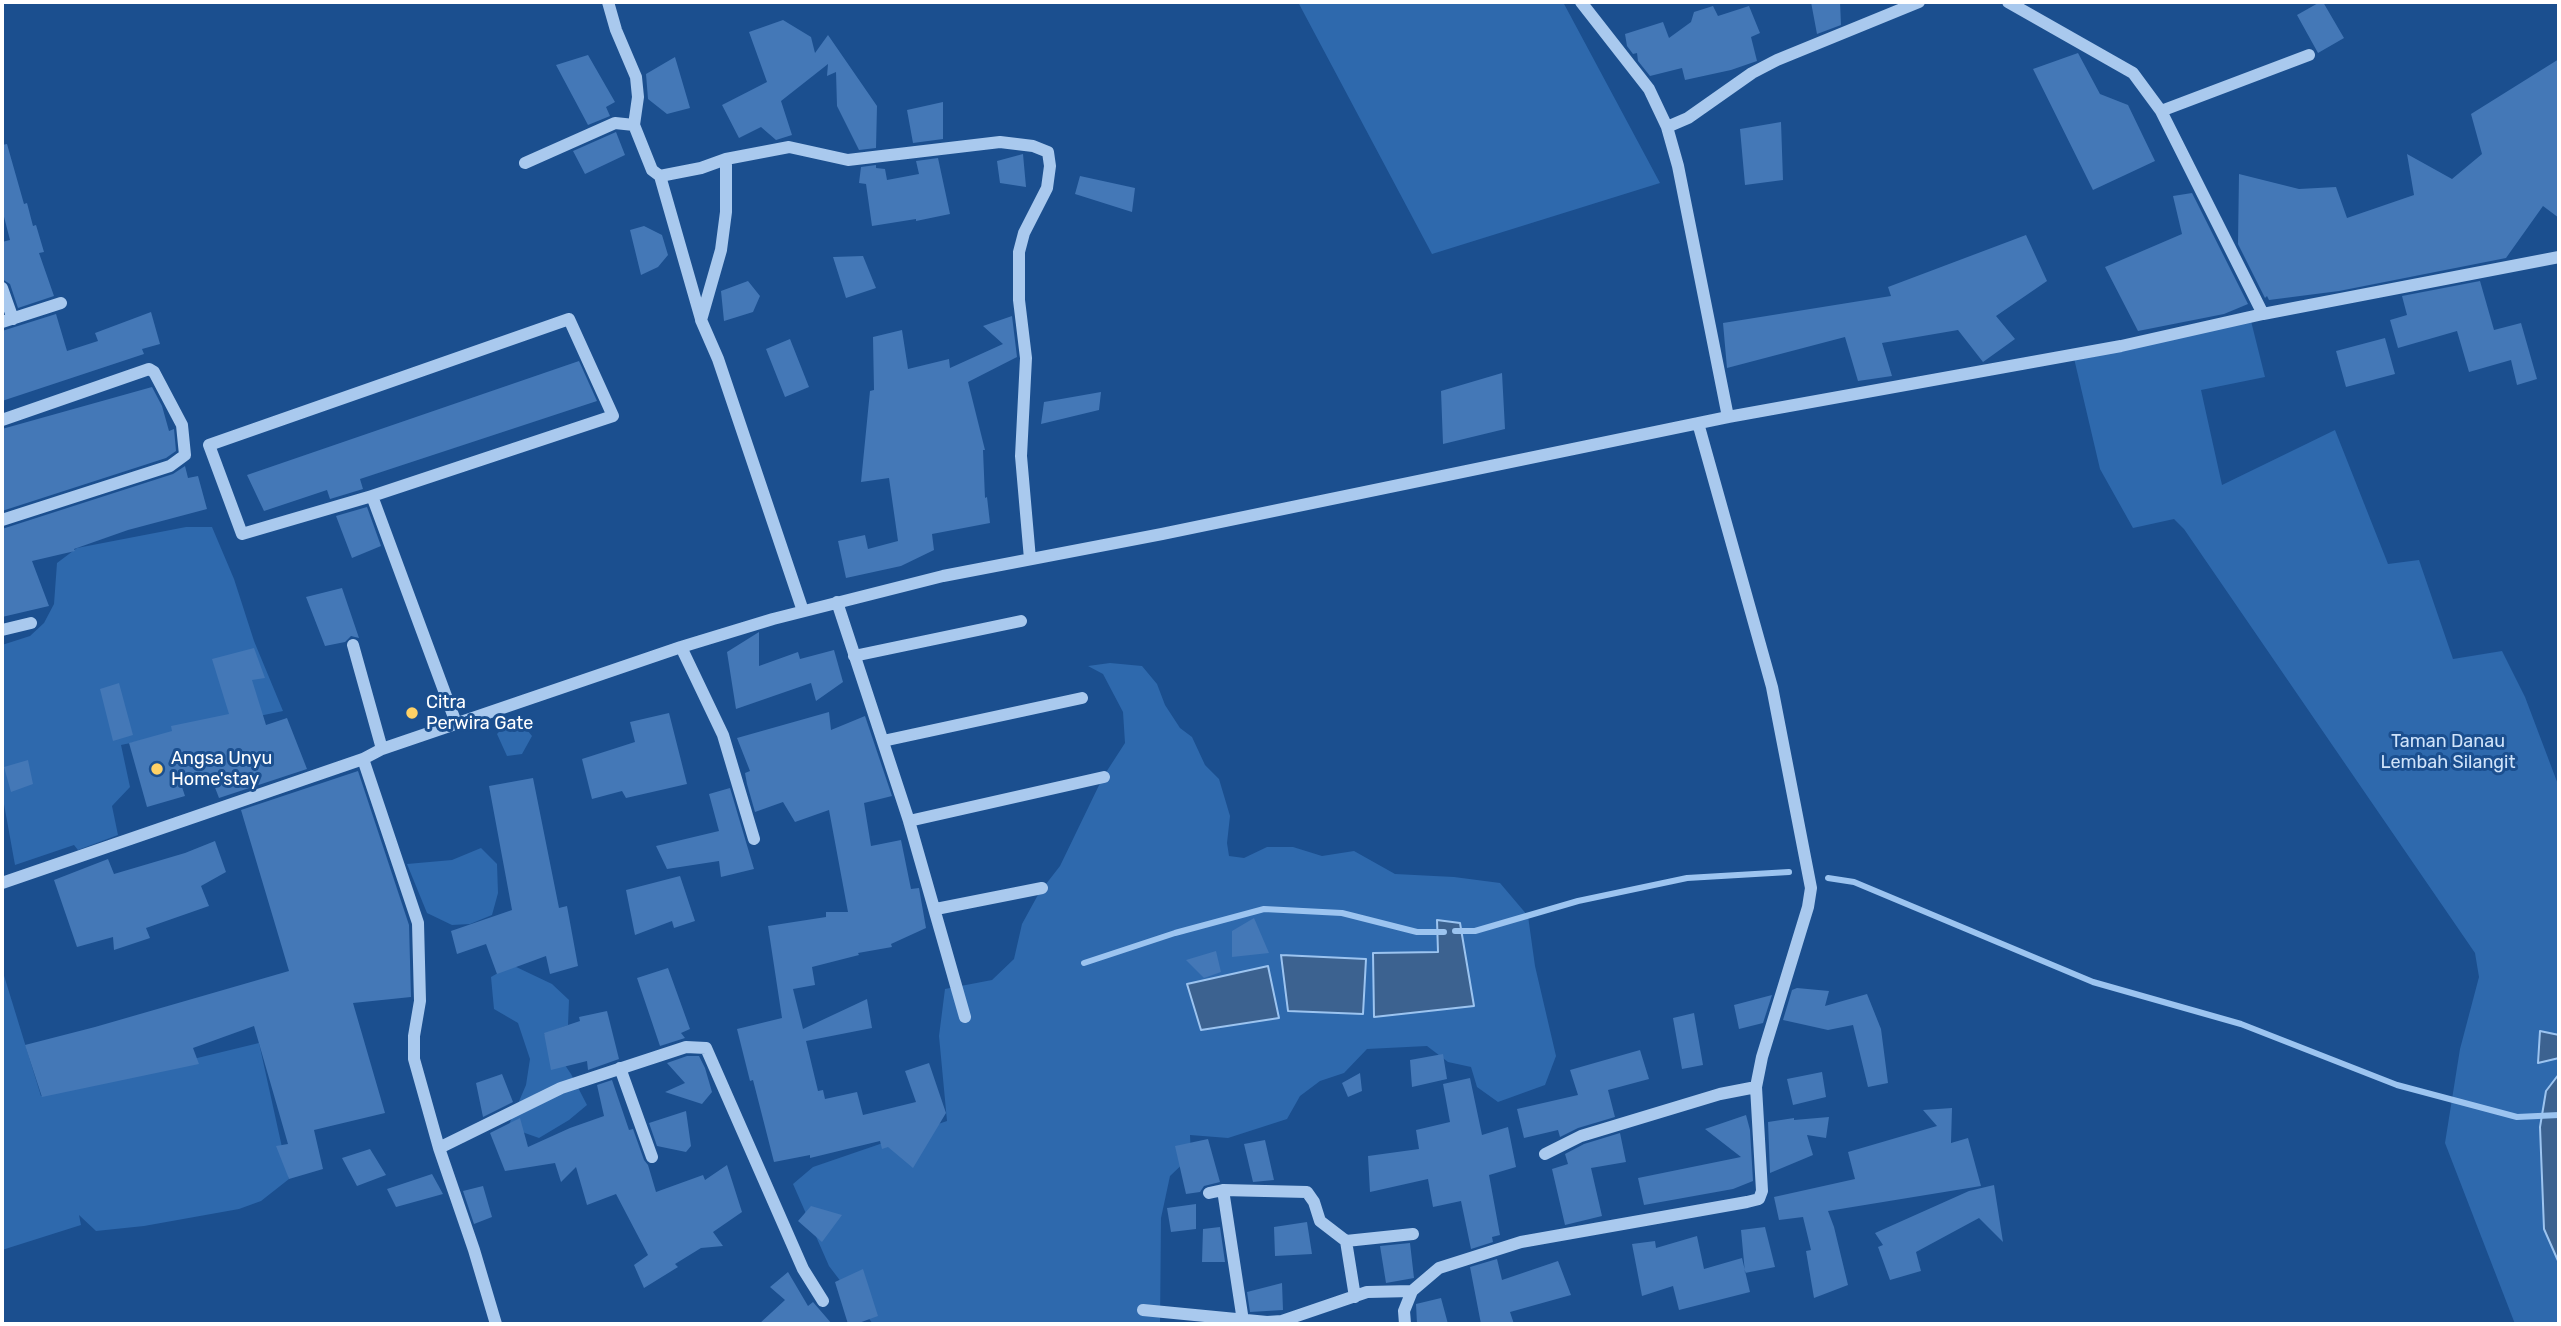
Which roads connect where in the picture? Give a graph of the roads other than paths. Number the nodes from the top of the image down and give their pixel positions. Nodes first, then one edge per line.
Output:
1 (608, 2) edge
2 (1581, 2) edge
3 (1919, 2) edge
4 (2008, 2) edge
5 (2309, 55) dead end
6 (2161, 111) junction
7 (634, 125) junction
8 (1667, 127) junction
9 (726, 159) junction
10 (525, 163) dead end
11 (660, 176) junction
12 (2559, 257) edge
13 (2, 288) edge
14 (61, 303) dead end
15 (2263, 314) junction
16 (701, 320) junction
17 (8, 321) edge
18 (1728, 417) junction
19 (2, 420) edge
20 (1698, 424) junction
21 (372, 496) junction
22 (2, 520) edge
23 (1030, 559) junction
24 (837, 602) junction
25 (803, 611) junction
26 (1021, 621) dead end
27 (31, 623) dead end
28 (2, 630) edge
29 (353, 645) dead end
30 (681, 648) junction
31 (854, 656) junction
32 (1082, 698) dead end
33 (456, 723) junction
34 (883, 741) junction
35 (382, 749) junction
36 (363, 759) junction
37 (1104, 777) dead end
38 (909, 821) junction
39 (754, 839) dead end
40 (2, 882) edge
41 (1042, 888) dead end
42 (936, 909) junction
43 (965, 1017) dead end
44 (620, 1068) junction
45 (1756, 1087) junction
46 (439, 1148) junction
47 (1545, 1154) dead end
48 (652, 1157) dead end
49 (1223, 1190) junction
50 (1209, 1193) dead end
51 (1413, 1234) dead end
52 (1346, 1241) junction
53 (1412, 1291) junction
54 (1355, 1297) junction
55 (823, 1301) dead end
56 (1143, 1310) dead end
57 (1243, 1321) junction
58 (496, 1324) edge
59 (1405, 1324) edge

1 - 7 street
2 - 8 street
3 - 8 street
4 - 6 street
5 - 6 street
6 - 15 street
7 - 10 street
7 - 11 street
8 - 18 street
9 - 11 street
9 - 16 street
9 - 23 street
11 - 16 street
12 - 15 street
13 - 17 street
14 - 17 street
15 - 18 street
16 - 25 street
18 - 20 street
19 - 22 street
20 - 23 street
20 - 45 street
21 - 21 street
21 - 33 street
23 - 24 street
24 - 25 street
24 - 31 street
25 - 30 street
26 - 31 street
27 - 28 street
29 - 35 street
30 - 33 street
30 - 39 street
31 - 34 street
32 - 34 street
33 - 35 street
34 - 38 street
35 - 36 street
36 - 40 street
36 - 46 street
37 - 38 street
38 - 42 street
41 - 42 street
42 - 43 street
44 - 46 street
44 - 48 street
44 - 55 street
45 - 47 street
45 - 53 street
46 - 58 street
49 - 50 street
49 - 52 street
49 - 57 street
51 - 52 street
52 - 54 street
53 - 54 street
53 - 59 street
54 - 57 street
56 - 57 street

